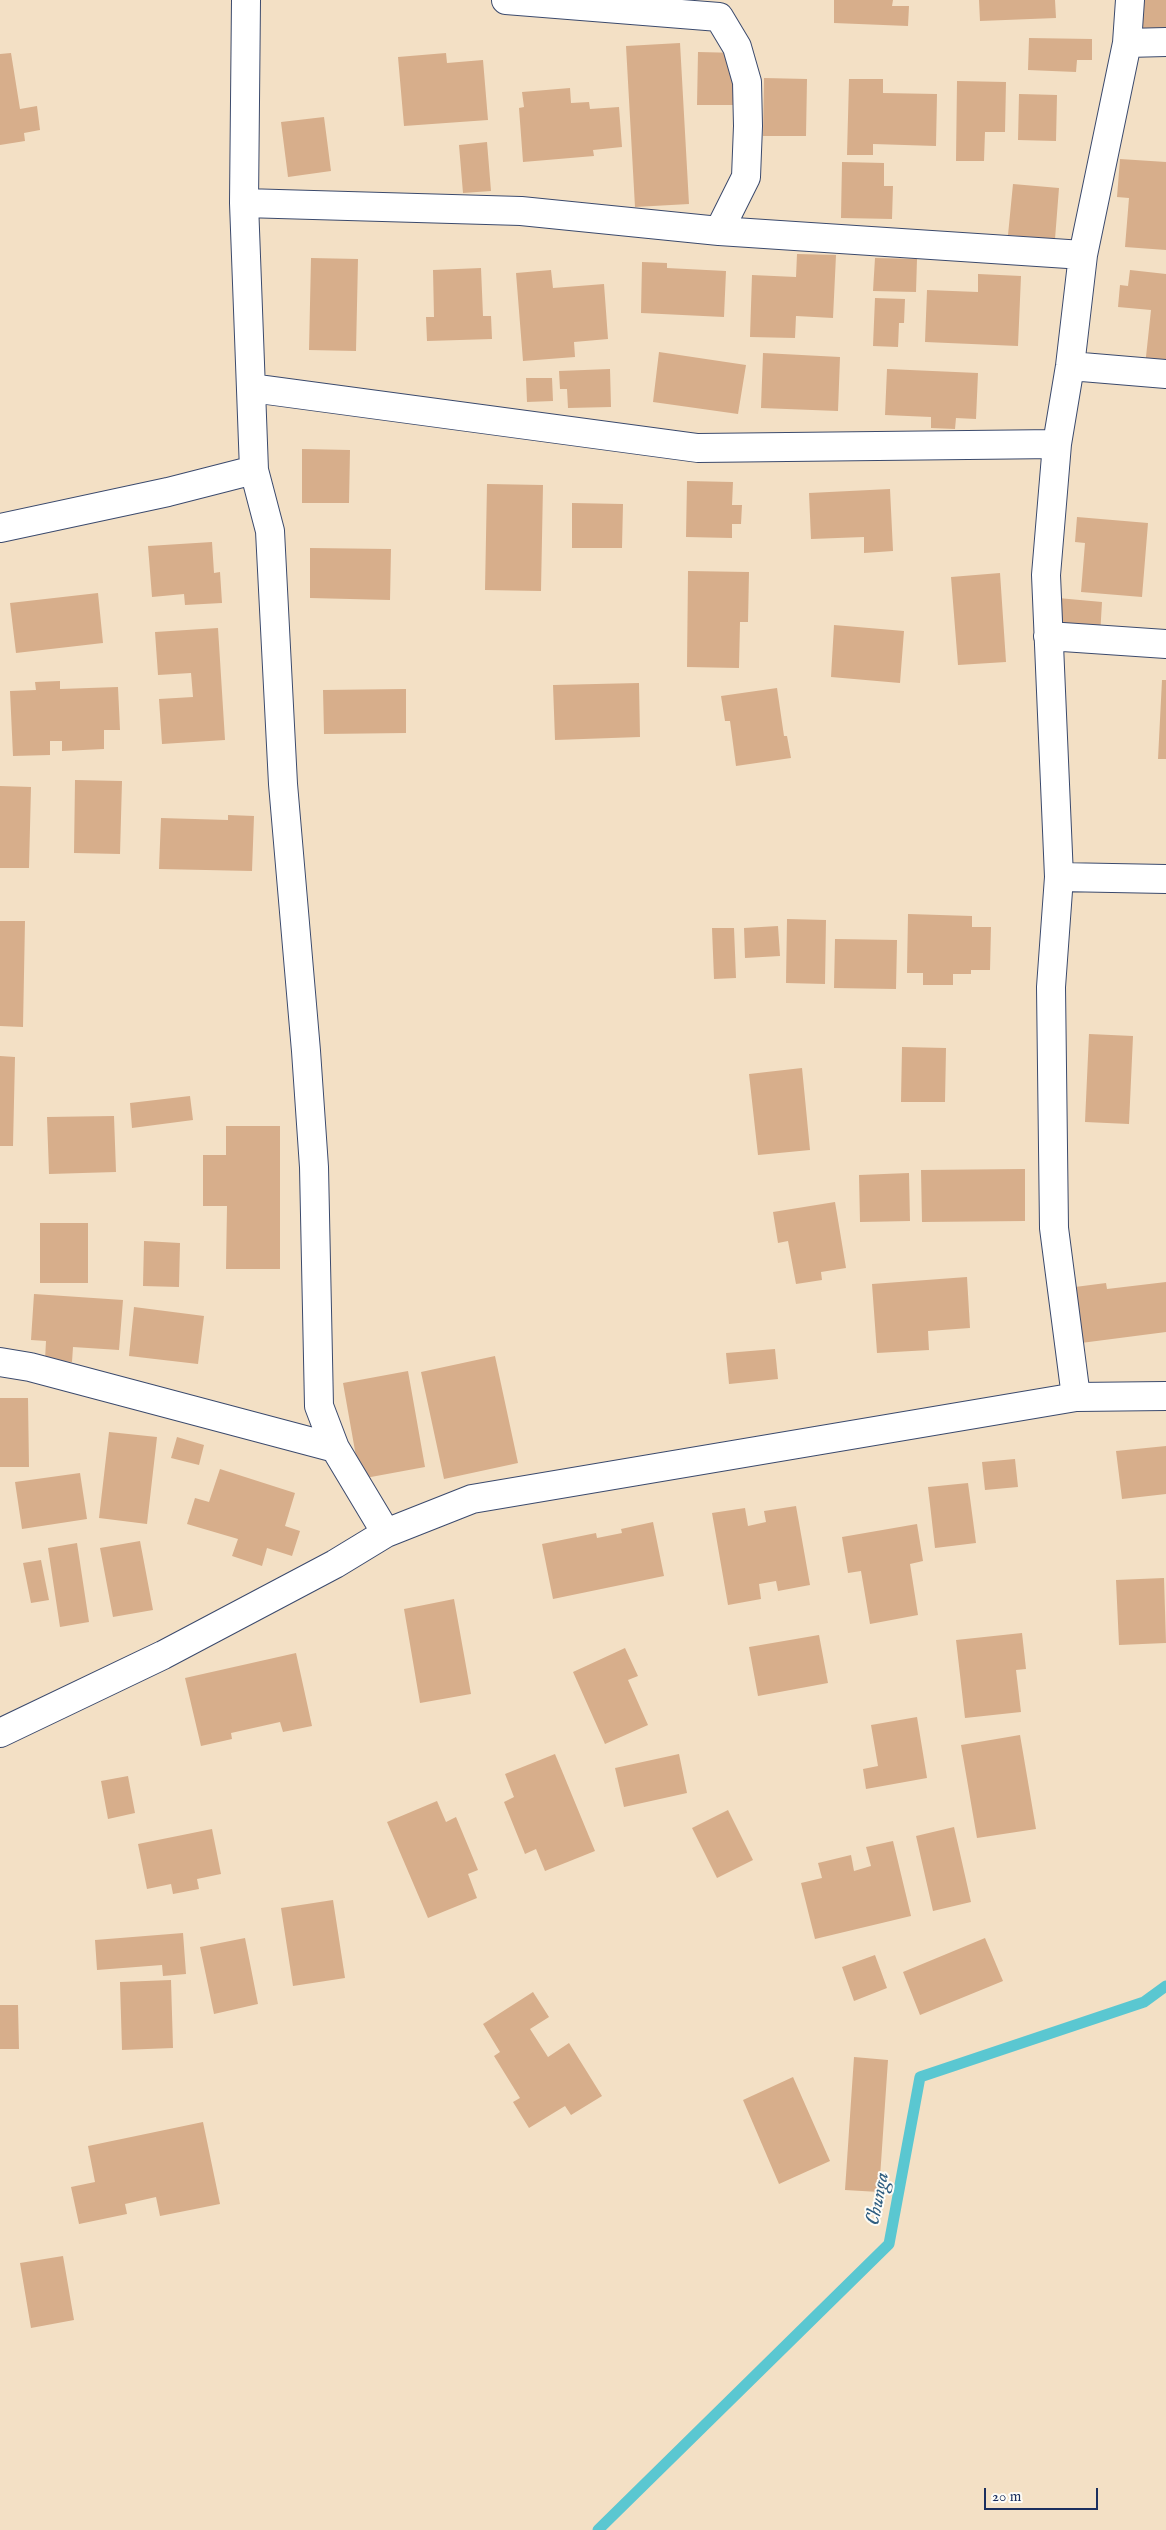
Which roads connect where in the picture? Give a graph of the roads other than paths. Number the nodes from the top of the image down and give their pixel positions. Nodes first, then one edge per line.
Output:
1 (246, 0) edge
2 (506, 0) edge
3 (1130, 0) edge
4 (1166, 42) edge
5 (1127, 43) junction
6 (244, 203) junction
7 (719, 231) junction
8 (1083, 255) junction
9 (1070, 366) junction
10 (1166, 374) edge
11 (252, 388) junction
12 (1057, 444) junction
13 (254, 470) junction
14 (0, 528) edge
15 (1048, 636) junction
16 (1166, 644) edge
17 (1059, 876) junction
18 (1166, 879) edge
19 (0, 1362) edge
20 (1166, 1396) edge
21 (1076, 1397) junction
22 (335, 1448) junction
23 (386, 1533) junction
24 (0, 1733) edge

1 - 6 street
2 - 7 street
3 - 5 street
4 - 5 street
5 - 8 street
6 - 7 street
6 - 11 street
7 - 8 street
8 - 9 street
9 - 10 street
9 - 12 street
11 - 12 street
11 - 13 street
12 - 15 street
13 - 14 street
13 - 22 street
15 - 16 street
15 - 17 street
17 - 18 street
17 - 21 street
19 - 22 street
20 - 21 street
21 - 23 street
22 - 23 street
23 - 24 street

